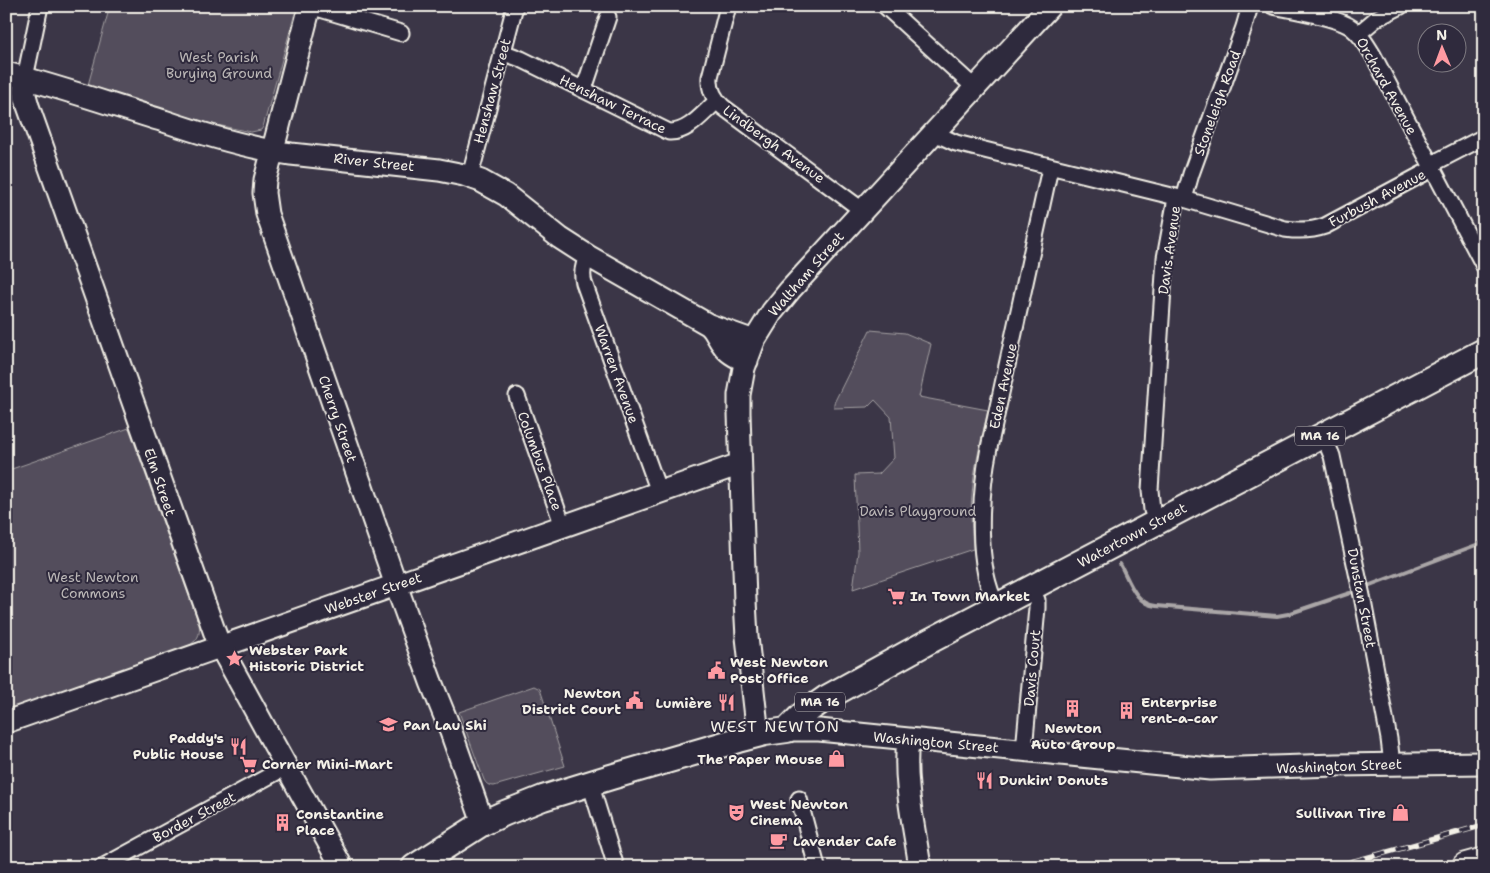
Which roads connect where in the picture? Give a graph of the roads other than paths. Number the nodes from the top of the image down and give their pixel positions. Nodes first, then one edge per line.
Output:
1 (40, 6) edge
2 (310, 6) edge
3 (515, 6) edge
4 (728, 6) edge
5 (885, 6) edge
6 (1050, 6) edge
7 (1250, 6) edge
8 (1273, 6) edge
9 (1401, 6) edge
10 (608, 17) dead end
11 (401, 33) dead end
12 (1358, 34) junction
13 (502, 52) junction
14 (16, 76) edge
15 (975, 88) junction
16 (584, 89) junction
17 (717, 101) junction
18 (935, 131) junction
19 (1484, 138) edge
20 (272, 151) junction
21 (1431, 167) junction
22 (1050, 168) junction
23 (470, 176) junction
24 (1180, 198) junction
25 (862, 210) junction
26 (588, 256) junction
27 (1484, 266) edge
28 (709, 325) junction
29 (754, 341) junction
30 (1484, 351) edge
31 (747, 361) junction
32 (517, 396) dead end
33 (1323, 435) junction
34 (740, 464) junction
35 (660, 492) junction
36 (1157, 523) junction
37 (563, 526) junction
38 (396, 585) junction
39 (1032, 588) junction
40 (997, 606) junction
41 (220, 646) junction
42 (6, 722) edge
43 (787, 730) junction
44 (758, 735) junction
45 (908, 740) junction
46 (1024, 750) junction
47 (1484, 763) edge
48 (1392, 764) junction
49 (286, 767) junction
50 (590, 783) junction
51 (799, 799) dead end
52 (483, 823) junction
53 (1484, 862) edge
54 (102, 867) edge
55 (342, 867) edge
56 (414, 867) edge
57 (616, 867) edge
58 (817, 867) edge
59 (920, 867) edge
60 (1466, 867) edge

1 - 14 street
2 - 11 street
2 - 20 street, Cherry Street
3 - 13 street, Henshaw Street
4 - 17 street, Lindbergh Avenue
5 - 15 street
6 - 15 street, Waltham Street
7 - 24 street, Stoneleigh Road
8 - 12 street, Orchard Avenue
9 - 12 street
10 - 16 street
12 - 21 street, Orchard Avenue
13 - 16 street, Henshaw Terrace
13 - 23 street, Henshaw Street
14 - 20 street, River Street
14 - 41 street, Elm Street
15 - 18 street, Waltham Street
16 - 17 street, Henshaw Terrace
17 - 25 street, Lindbergh Avenue
18 - 22 street, Davis Avenue
18 - 25 street, Waltham Street
19 - 21 street, Furbush Avenue
20 - 23 street, River Street
20 - 38 street, Cherry Street
21 - 24 street, Furbush Avenue
21 - 27 street, Orchard Avenue
22 - 24 street, Davis Avenue
22 - 40 street, Eden Avenue
23 - 26 street, River Street
24 - 36 street, Davis Avenue
25 - 29 street, Waltham Street
26 - 28 street, River Street
26 - 35 street, Warren Avenue
28 - 29 street, River Street
28 - 31 street, River Street
29 - 31 street, Waltham Street
30 - 33 main road, Watertown Street / MA 16
31 - 34 street, Waltham Street
32 - 37 street, Columbus Place
33 - 36 main road, Watertown Street / MA 16
33 - 48 street, Dunstan Street
34 - 35 street, Webster Street
34 - 44 street, Waltham Street
35 - 37 street, Webster Street
36 - 39 main road, Watertown Street / MA 16
37 - 38 street, Webster Street
38 - 41 street, Webster Street
38 - 52 street, Cherry Street
39 - 40 main road, Watertown Street / MA 16
39 - 46 street, Davis Court
40 - 43 main road, Watertown Street / MA 16
41 - 42 street, Webster Street
41 - 49 street, Elm Street
43 - 44 main road, Washington Street / MA 16
43 - 45 street, Washington Street
44 - 50 main road, Washington Street / MA 16
45 - 46 street, Washington Street
45 - 59 street
46 - 48 street, Washington Street
47 - 48 street, Washington Street
49 - 54 street, Border Street
49 - 55 street, Elm Street
50 - 52 main road, Washington Street / MA 16
50 - 57 street
51 - 58 street
52 - 56 main road, Washington Street / MA 16
53 - 60 highway

